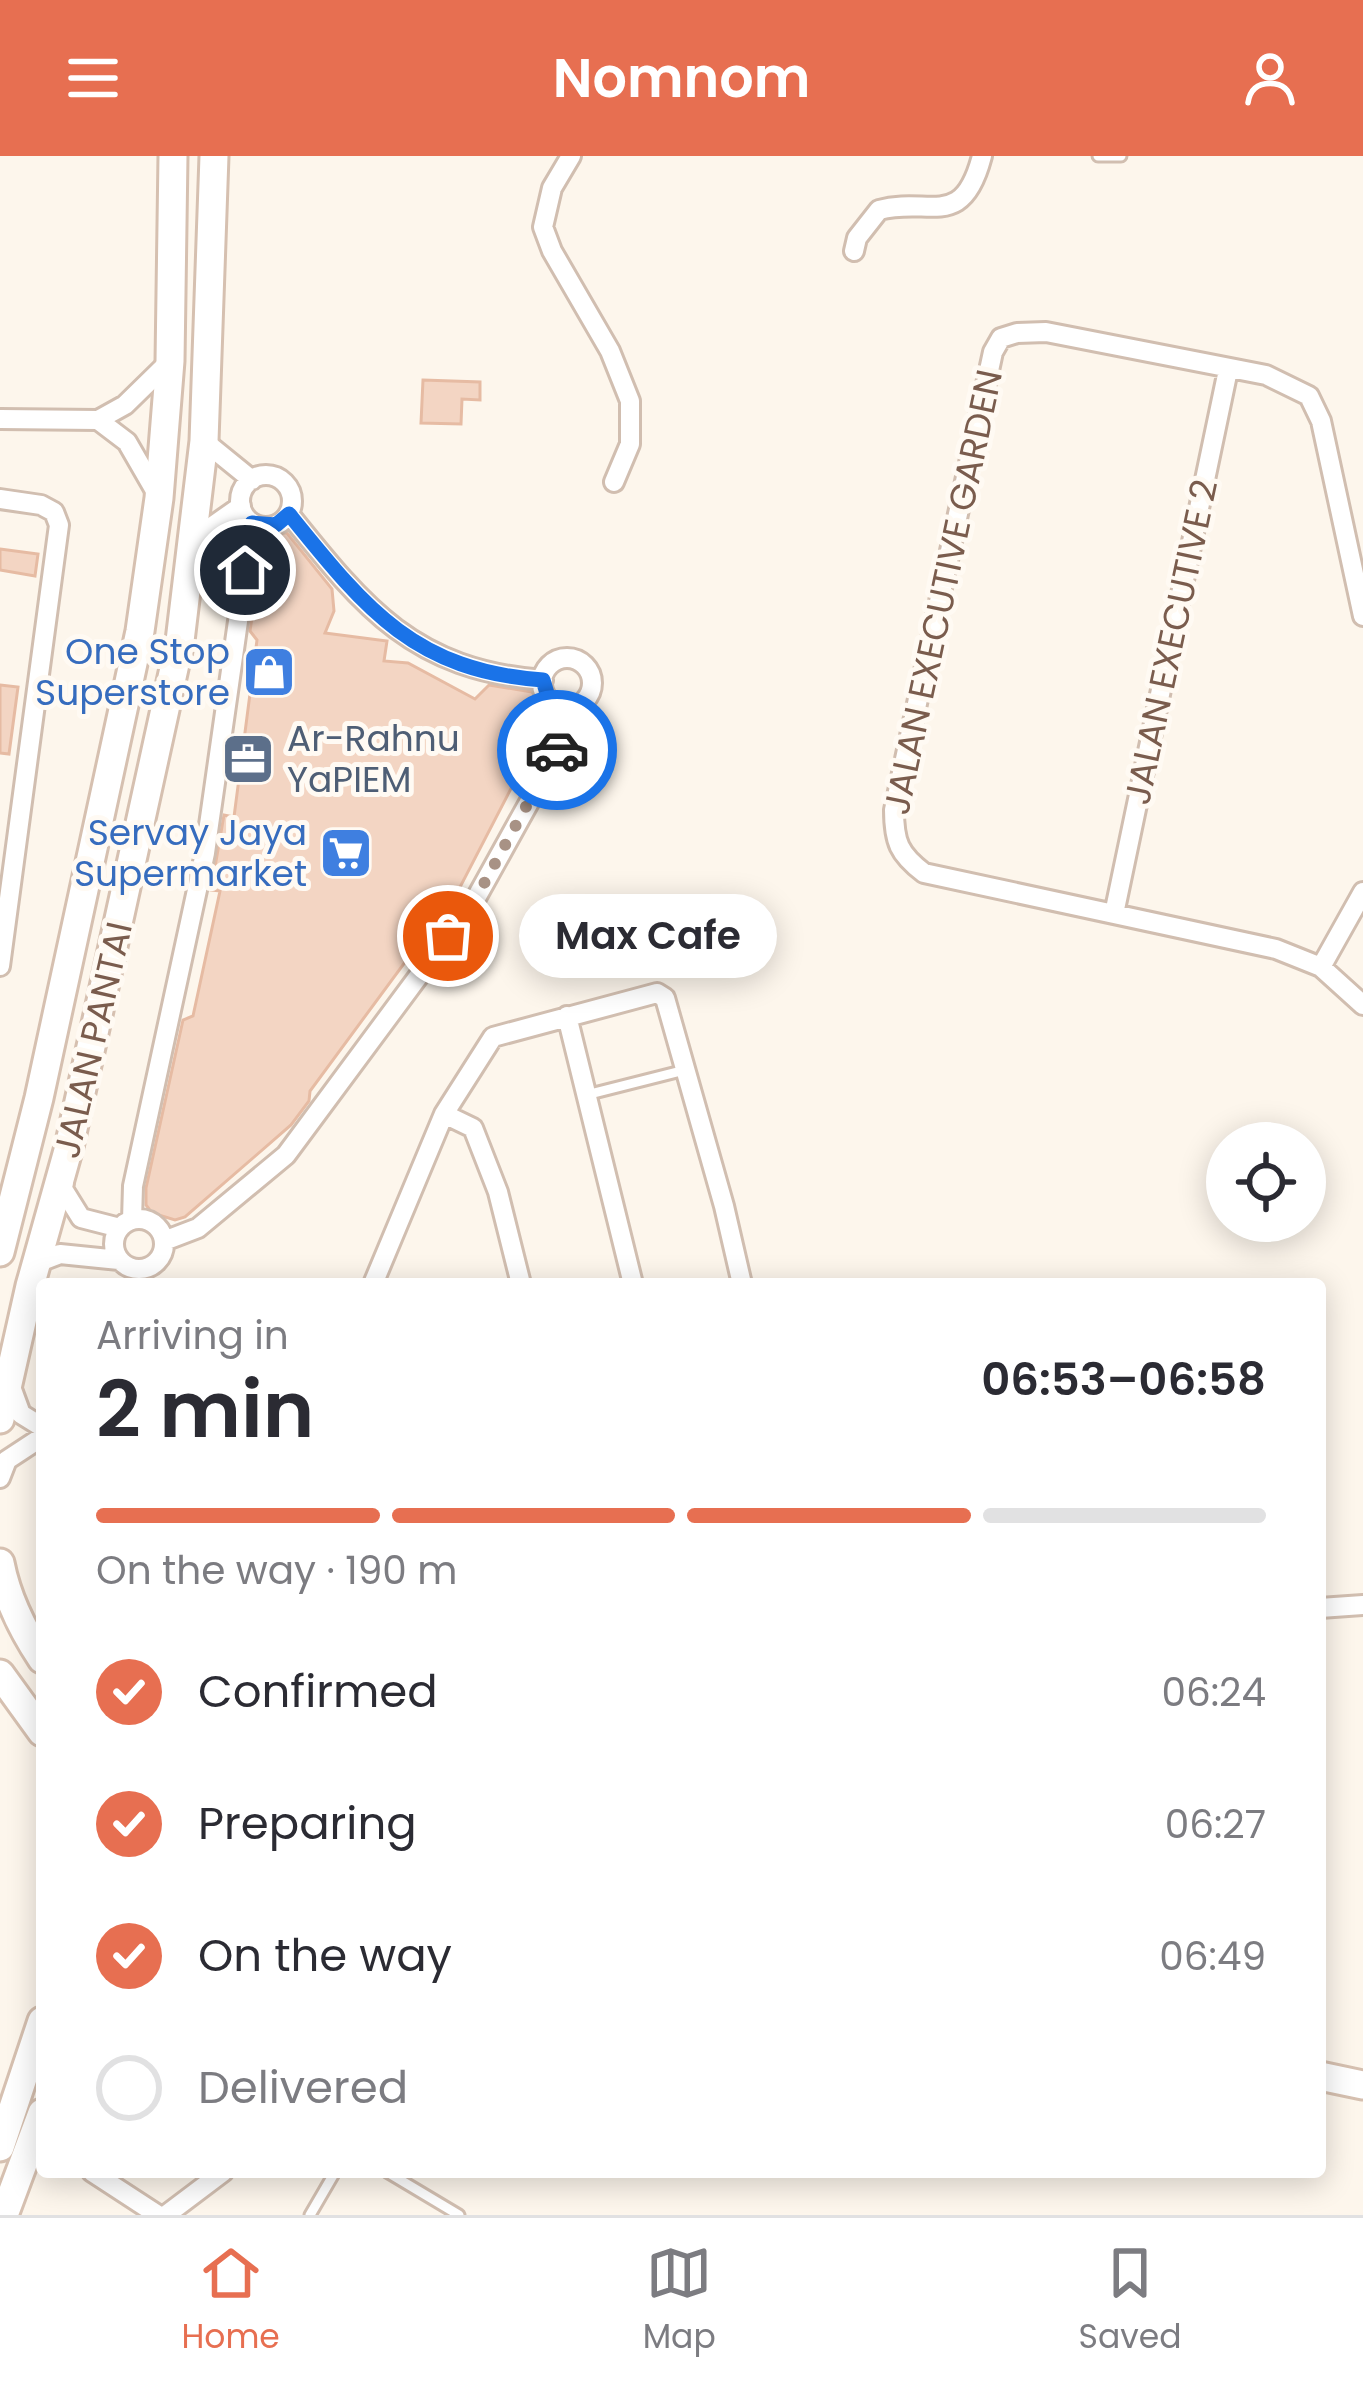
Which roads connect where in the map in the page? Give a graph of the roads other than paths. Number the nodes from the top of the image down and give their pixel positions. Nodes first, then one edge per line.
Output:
1 (571, 156) edge
2 (982, 156) edge
3 (1098, 156) edge
4 (1121, 156) edge
5 (174, 159) edge
6 (213, 161) edge
7 (854, 251) dead end
8 (170, 362) junction
9 (1228, 370) junction
10 (0, 418) edge
11 (98, 420) junction
12 (204, 441) junction
13 (251, 480) junction
14 (614, 482) dead end
15 (159, 498) junction
16 (0, 499) edge
17 (247, 514) junction
18 (289, 514) junction
19 (194, 539) junction
20 (1363, 616) edge
21 (543, 680) junction
22 (568, 708) junction
23 (1363, 892) edge
24 (1114, 914) junction
25 (0, 966) edge
26 (1321, 967) junction
27 (1363, 1005) edge
28 (567, 1016) junction
29 (685, 1070) junction
30 (584, 1096) junction
31 (444, 1114) junction
32 (69, 1147) junction
33 (126, 1224) junction
34 (164, 1241) junction
35 (0, 1252) edge
36 (119, 1260) junction
37 (376, 1278) edge
38 (520, 1278) edge
39 (631, 1278) edge
40 (740, 1278) edge
41 (30, 1286) junction
42 (10, 1373) junction
43 (0, 1419) edge
44 (36, 1423) edge
45 (36, 1441) edge
46 (0, 1478) edge
47 (0, 1563) edge
48 (1363, 1605) edge
49 (1326, 1608) edge
50 (36, 1649) edge
51 (0, 1674) edge
52 (36, 1724) edge
53 (36, 2060) edge
54 (1326, 2076) edge
55 (1363, 2085) edge
56 (27, 2118) edge
57 (0, 2147) edge
58 (102, 2178) edge
59 (214, 2178) edge
60 (331, 2178) edge
61 (397, 2178) edge
62 (4, 2215) edge
63 (162, 2215) edge
64 (310, 2215) edge
65 (459, 2215) edge

1 - 14 street
2 - 7 street
3 - 4 lane
5 - 8 street, JALAN PANTAI
6 - 12 street, JALAN PANTAI
8 - 11 street
8 - 15 street, JALAN PANTAI
9 - 20 street
9 - 24 street, JALAN EXECUTIVE 2
9 - 24 street, JALAN EXECUTIVE GARDEN
10 - 11 street
11 - 15 street
12 - 13 street
12 - 19 street, JALAN PANTAI
13 - 17 street
13 - 18 street
15 - 35 street, JALAN PANTAI
16 - 25 street
17 - 18 street
17 - 19 street
17 - 33 street
18 - 21 street
19 - 32 street, JALAN PANTAI
21 - 22 street
21 - 22 street
22 - 34 street
23 - 26 street
24 - 26 street, JALAN EXECUTIVE GARDEN
26 - 27 street, JALAN EXECUTIVE GARDEN
28 - 29 street
28 - 30 street
28 - 31 street
29 - 30 lane
29 - 40 street
30 - 39 street
31 - 37 street
31 - 38 street
32 - 33 street
32 - 41 street, JALAN PANTAI
33 - 34 street
33 - 36 street
34 - 36 street
36 - 41 street
41 - 42 street, JALAN PANTAI
42 - 43 street, JALAN PANTAI
42 - 44 street
45 - 46 street
47 - 50 street
48 - 49 street
51 - 52 street
53 - 56 street
54 - 55 street
56 - 57 street
56 - 62 street
58 - 63 street
59 - 63 street
60 - 64 lane
61 - 65 lane

